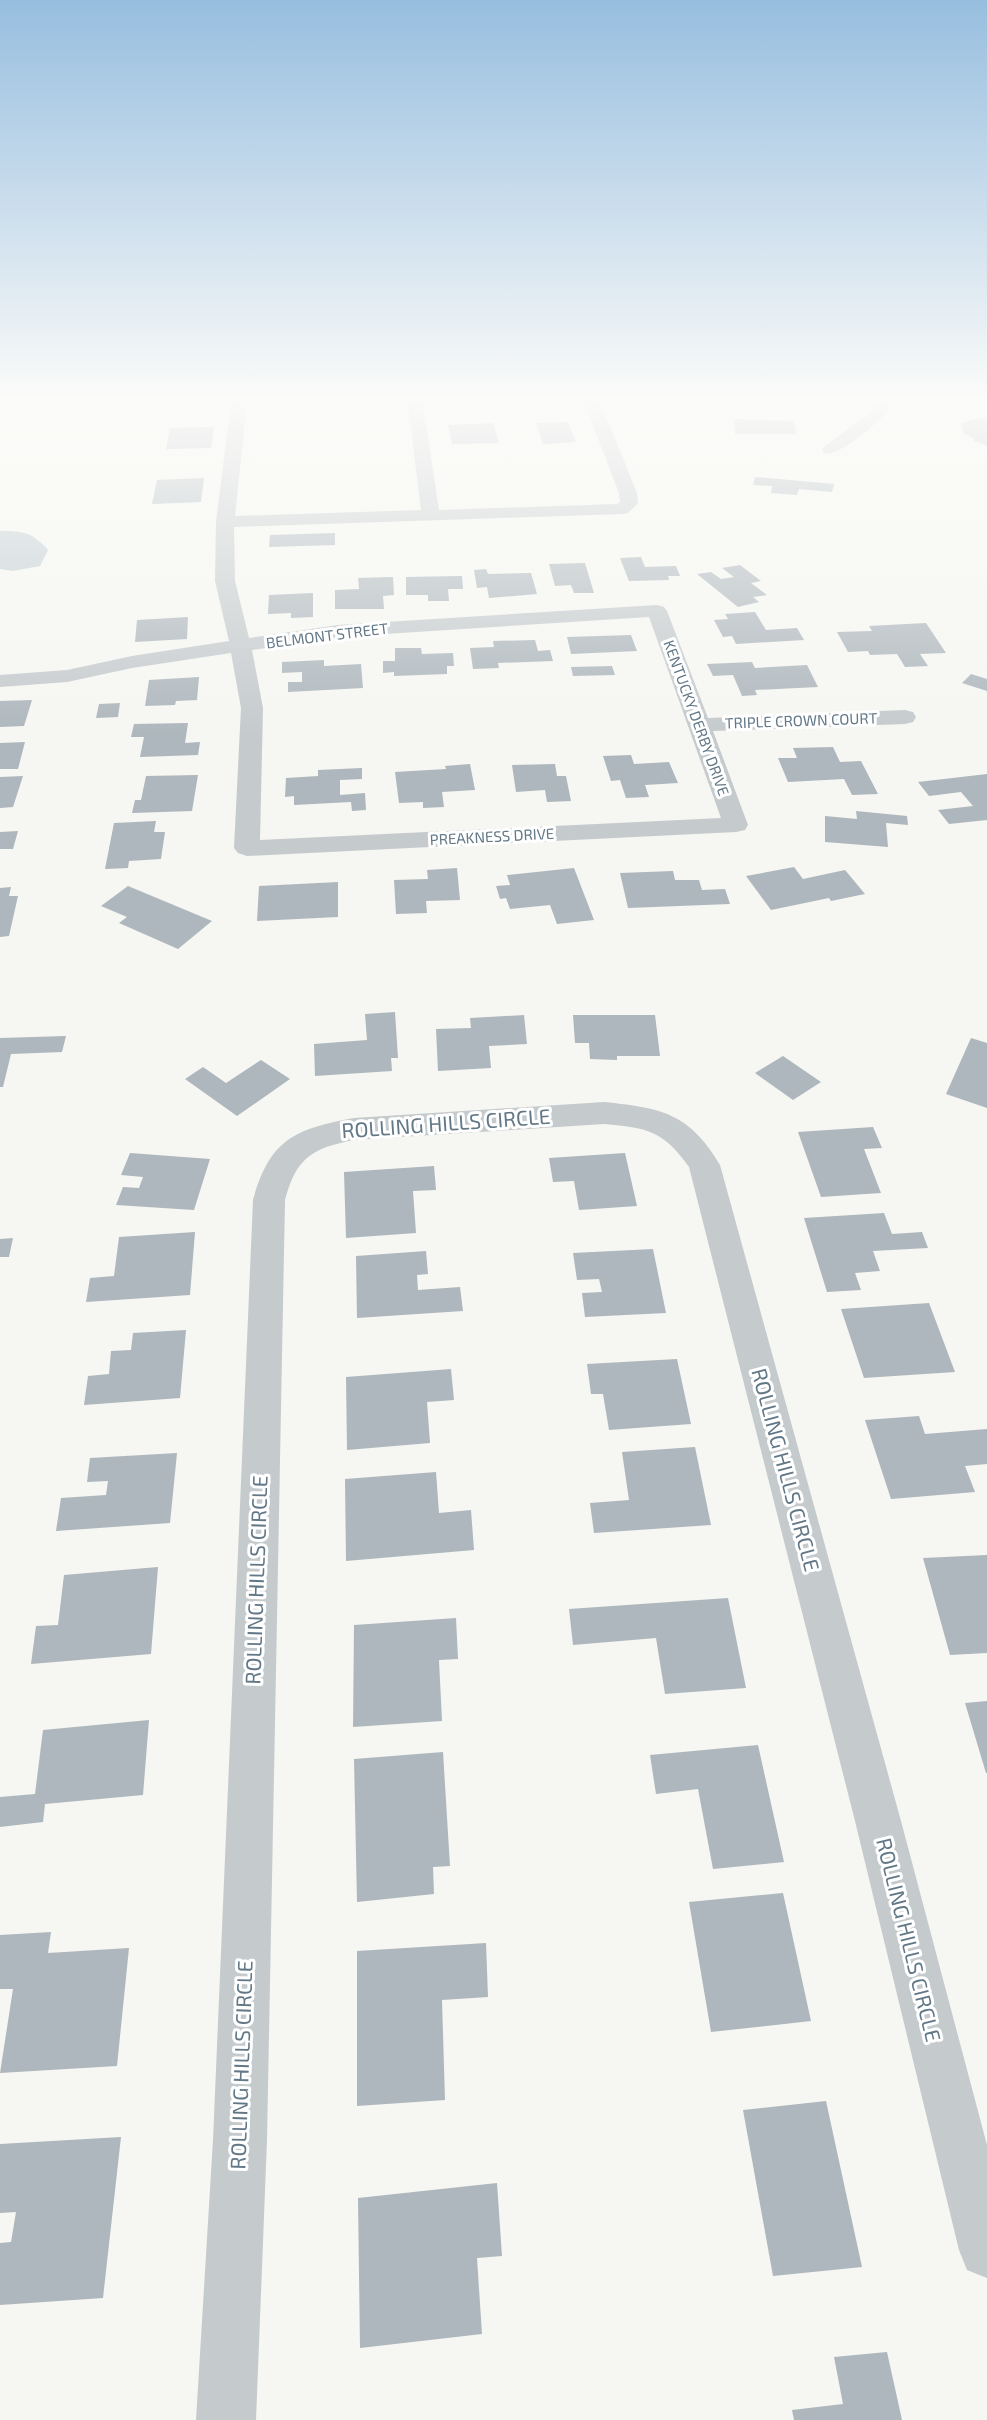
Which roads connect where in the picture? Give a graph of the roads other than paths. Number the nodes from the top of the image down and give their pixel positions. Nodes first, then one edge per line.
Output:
1 (226, 510) edge
2 (430, 510) edge
3 (592, 510) edge
4 (431, 515) junction
5 (225, 522) junction
6 (657, 610) joint
7 (241, 646) junction
8 (0, 681) edge
9 (904, 717) dead end
10 (698, 725) junction
11 (736, 825) joint
12 (987, 2250) edge
13 (226, 2420) edge

1 - 5 street
2 - 4 street
3 - 4 street
4 - 5 street
5 - 7 street
6 - 7 street, BELMONT STREET
6 - 10 street, KENTUCKY DERBY DRIVE
7 - 8 street, BELMONT STREET
7 - 11 street, PREAKNESS DRIVE
9 - 10 street, TRIPLE CROWN COURT
10 - 11 street, KENTUCKY DERBY DRIVE
12 - 13 street, ROLLING HILLS CIRCLE

